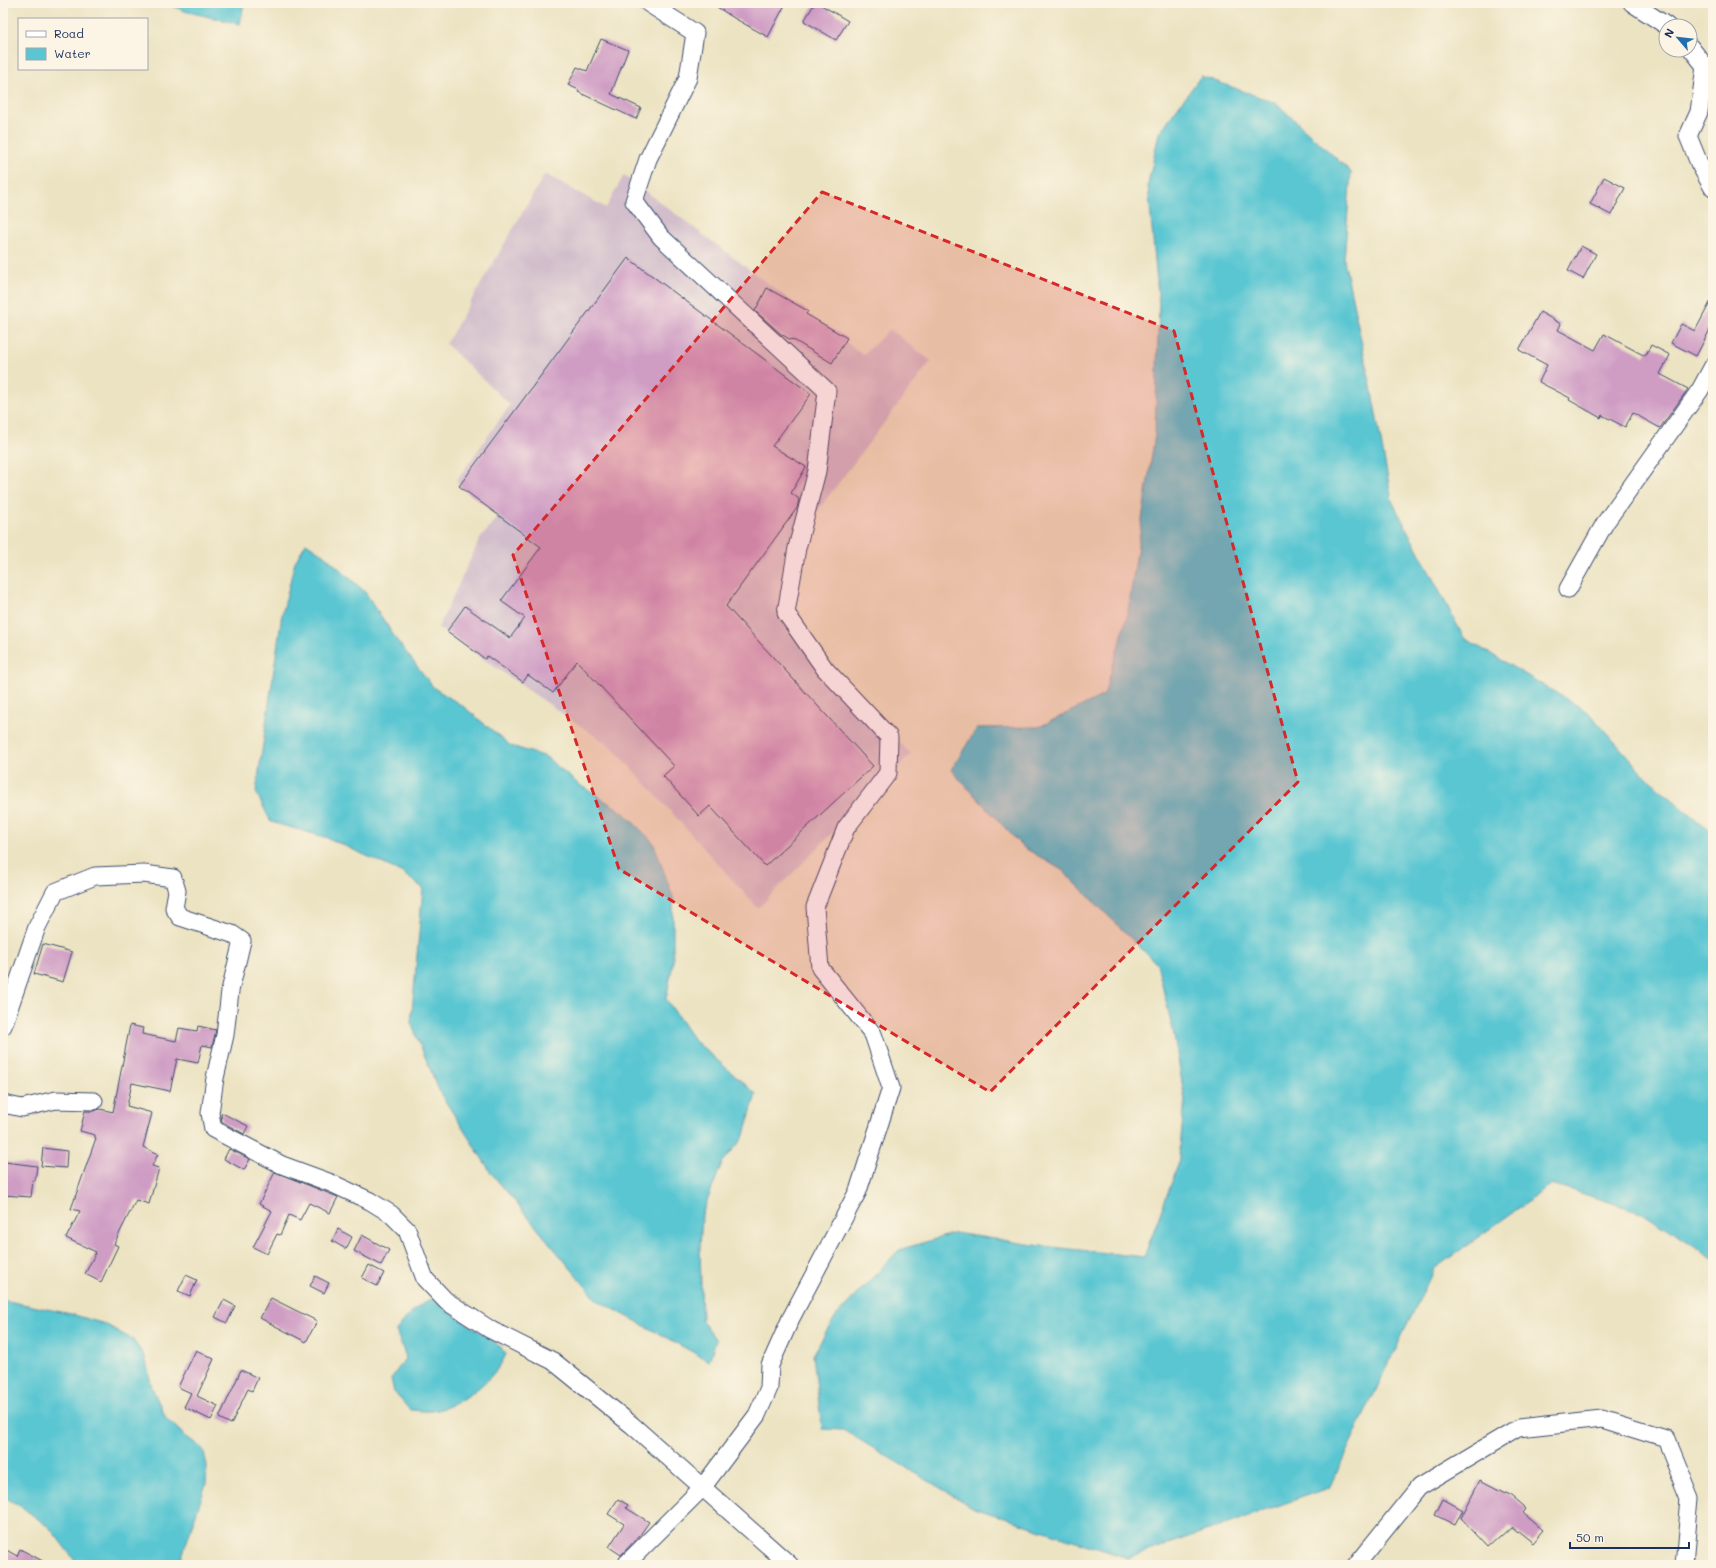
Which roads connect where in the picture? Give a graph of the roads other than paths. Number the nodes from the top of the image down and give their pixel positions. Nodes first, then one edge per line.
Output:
1 (648, 3) edge
2 (1632, 3) edge
3 (1658, 20) edge
4 (1698, 57) edge
5 (1713, 188) edge
6 (1713, 366) edge
7 (1568, 589) dead end
8 (3, 1026) edge
9 (94, 1101) dead end
10 (3, 1104) edge
11 (702, 1488) junction
12 (625, 1565) edge
13 (790, 1565) edge
14 (1356, 1565) edge
15 (1684, 1565) edge

1 - 11 street
2 - 3 street
4 - 5 street
6 - 7 street
8 - 11 street
9 - 10 street
11 - 12 street
11 - 13 street
14 - 15 street

